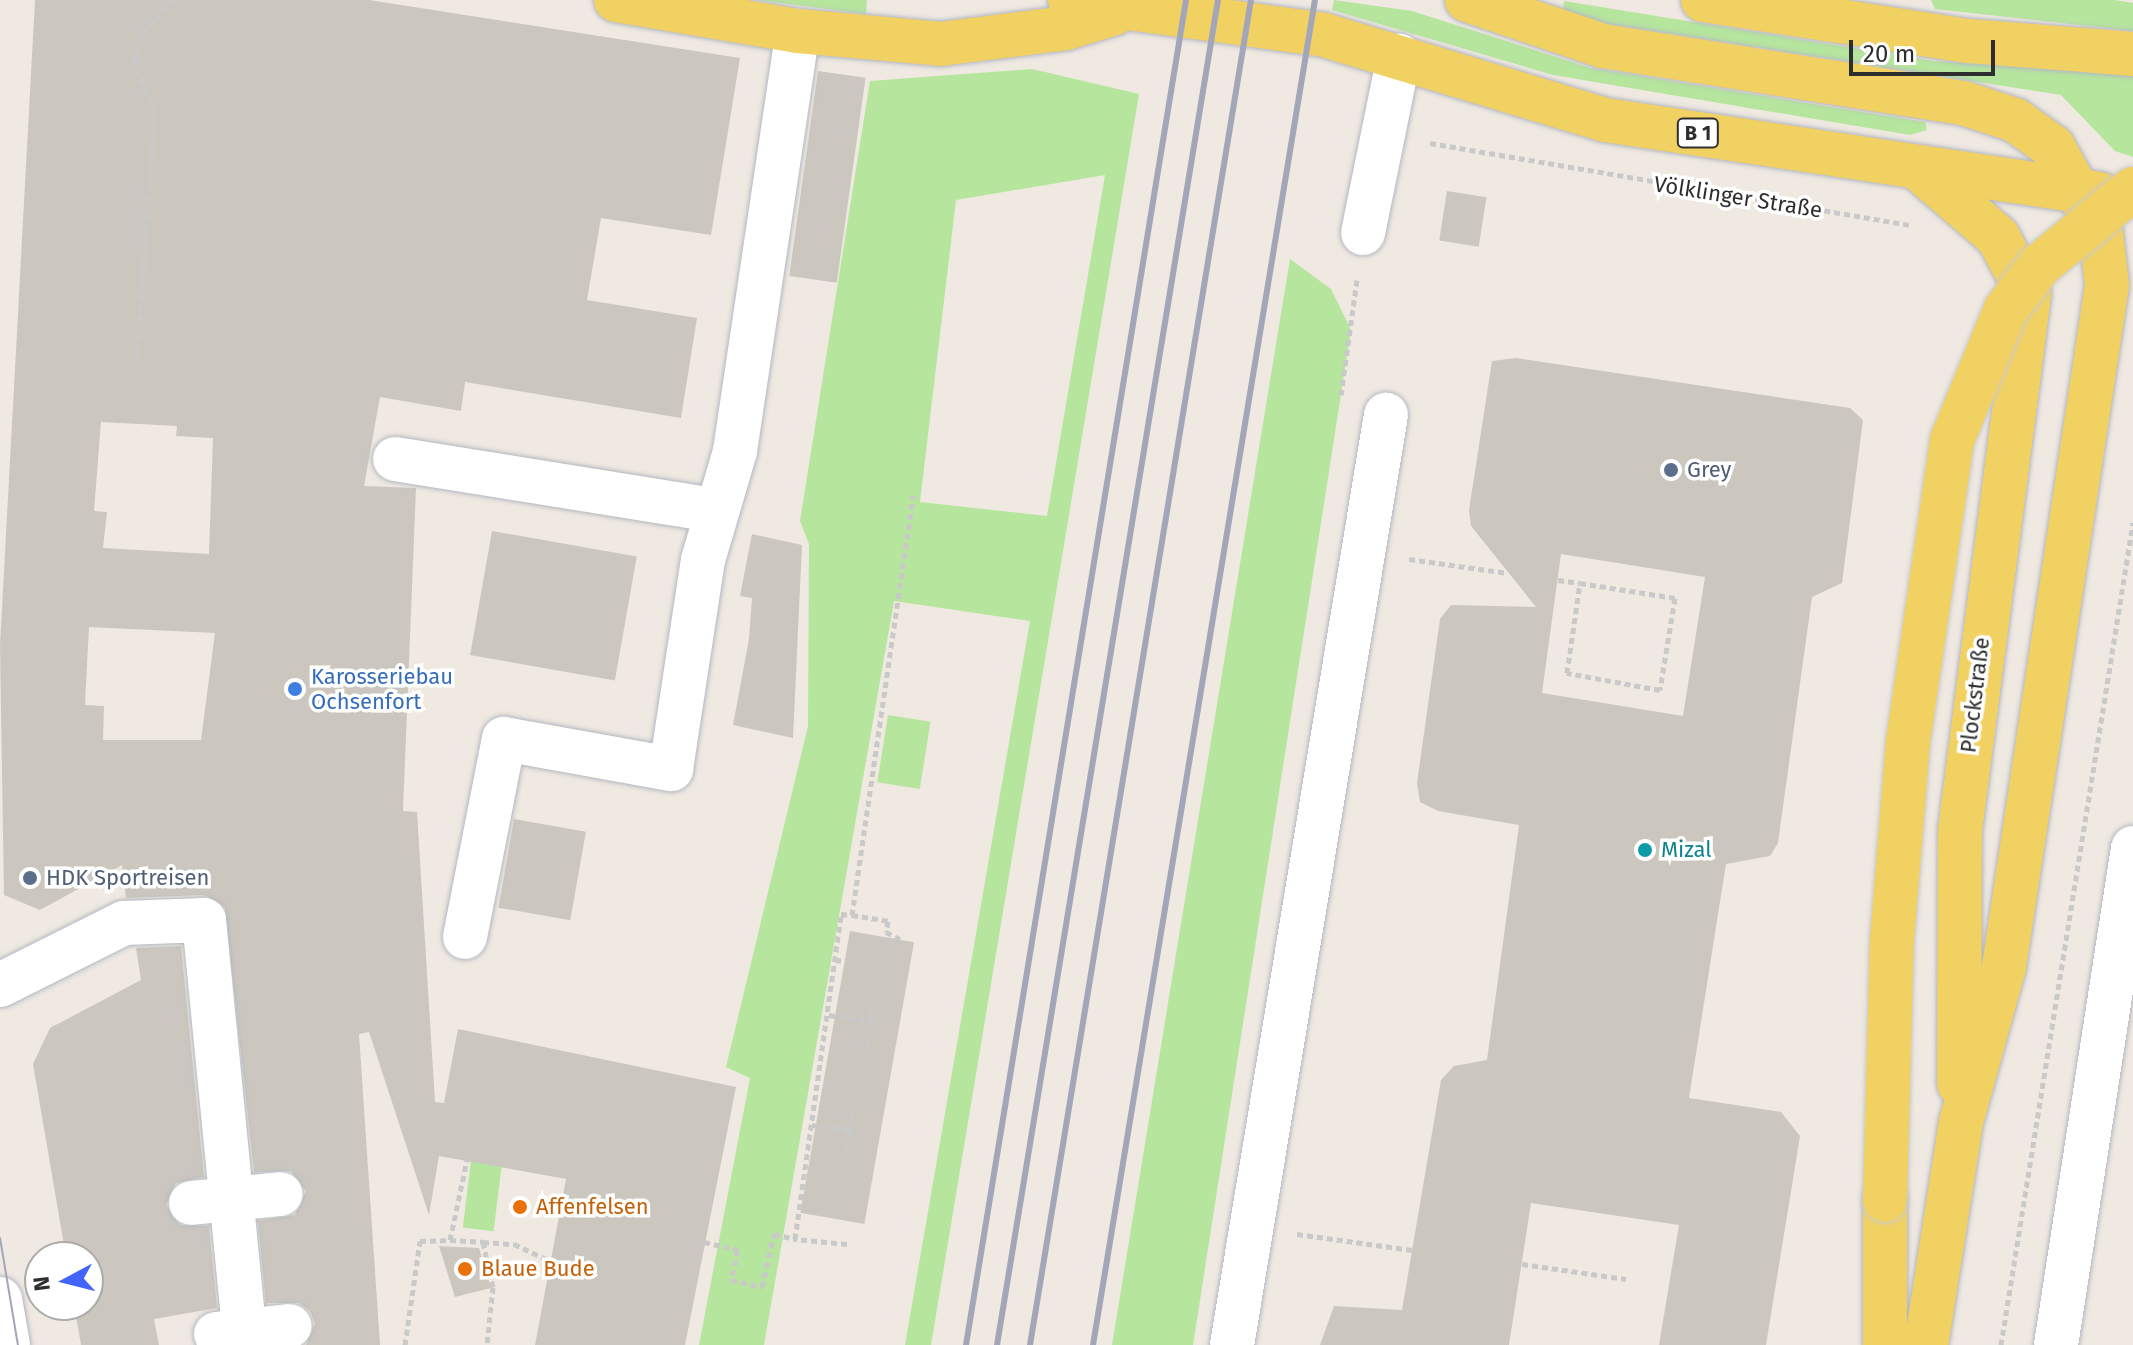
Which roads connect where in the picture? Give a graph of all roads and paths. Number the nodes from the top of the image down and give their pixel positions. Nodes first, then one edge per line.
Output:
1 (172, 0) edge
2 (616, 0) edge
3 (1070, 0) edge
4 (1467, 0) edge
5 (1703, 0) edge
6 (1130, 8) junction
7 (1874, 13) edge
8 (798, 31) junction
9 (2133, 54) edge
10 (1399, 56) junction
11 (1414, 139) dead end
12 (1914, 166) junction
13 (2082, 189) junction
14 (2133, 189) edge
15 (2133, 203) edge
16 (1921, 229) dead end
17 (1363, 233) dead end
18 (2133, 243) edge
19 (2107, 285) junction
20 (136, 370) dead end
21 (1386, 415) dead end
22 (395, 459) dead end
23 (913, 495) dead end
24 (715, 510) junction
25 (2133, 523) edge
26 (1365, 552) junction
27 (1508, 573) dead end
28 (1558, 580) dead end
29 (1580, 583) junction
30 (2133, 848) edge
31 (852, 915) junction
32 (465, 937) dead end
33 (900, 939) dead end
34 (835, 960) junction
35 (845, 961) dead end
36 (0, 985) edge
37 (871, 1001) dead end
38 (829, 1015) junction
39 (870, 1021) junction
40 (868, 1045) dead end
41 (854, 1109) dead end
42 (1961, 1122) junction
43 (812, 1125) junction
44 (850, 1130) junction
45 (846, 1153) dead end
46 (467, 1160) dead end
47 (281, 1194) dead end
48 (211, 1200) junction
49 (1252, 1228) junction
50 (795, 1239) junction
51 (450, 1240) junction
52 (483, 1242) junction
53 (704, 1242) dead end
54 (847, 1244) dead end
55 (1412, 1250) dead end
56 (550, 1261) dead end
57 (1522, 1264) dead end
58 (1626, 1279) dead end
59 (0, 1299) edge
60 (290, 1326) dead end
61 (8, 1345) edge
62 (405, 1345) edge
63 (487, 1345) edge
64 (1232, 1345) edge
65 (1885, 1345) edge
66 (1926, 1345) edge
67 (2001, 1345) edge
68 (2056, 1345) edge

1 - 20 path
2 - 8 main road
3 - 6 main road, B 1
4 - 13 main road
5 - 7 main road
6 - 8 main road
6 - 10 main road, B 1
7 - 9 main road
8 - 24 street
10 - 12 main road, B 1
10 - 17 street
11 - 16 path, Völklinger Straße
12 - 13 main road, B 1
12 - 42 main road, Plockstraße
13 - 15 main road, B 1
13 - 19 main road
14 - 65 main road, bridge
18 - 19 main road
19 - 42 main road, Plockstraße
21 - 26 street
22 - 24 street
23 - 31 path
24 - 32 street
25 - 67 path
26 - 27 path
26 - 49 street
28 - 29 path
29 - 29 path
30 - 68 street
31 - 33 path
31 - 34 path
34 - 35 path
34 - 38 path
36 - 48 street
37 - 39 path
38 - 39 path
38 - 43 path
39 - 40 path
41 - 44 path
42 - 66 main road, Plockstraße
43 - 44 path
43 - 50 path
44 - 45 path
46 - 51 path
47 - 48 street
48 - 60 street
49 - 55 path
49 - 64 street
50 - 53 path
50 - 54 path
51 - 52 path
51 - 62 path
52 - 56 path
52 - 63 path
57 - 58 path
59 - 61 street

